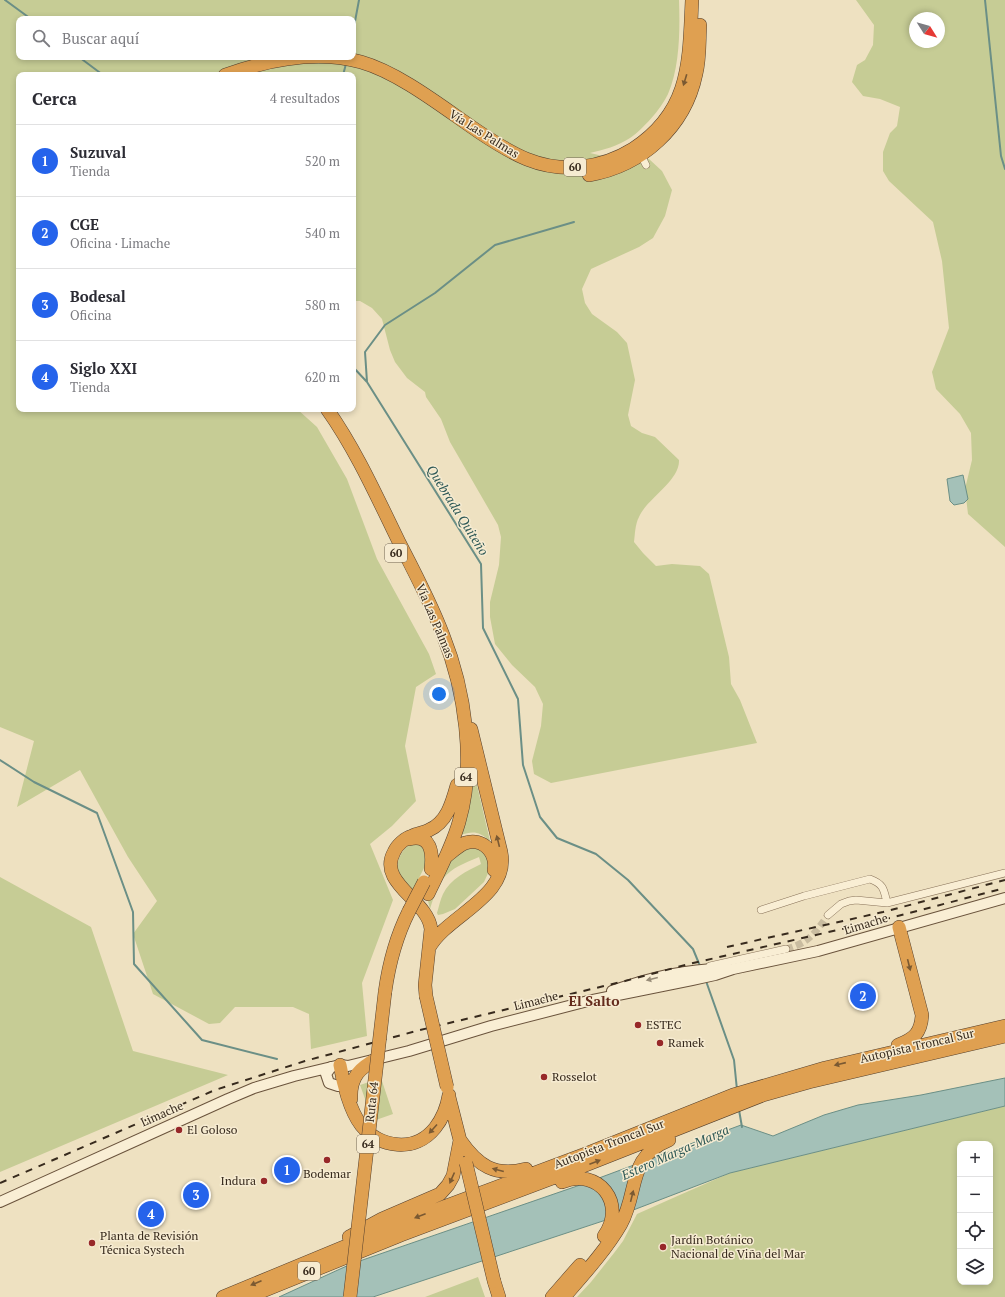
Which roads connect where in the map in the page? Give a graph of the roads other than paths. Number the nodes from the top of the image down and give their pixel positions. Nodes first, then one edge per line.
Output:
1 (692, 0) edge
2 (700, 0) edge
3 (286, 60) edge
4 (352, 60) edge
5 (235, 72) edge
6 (259, 72) edge
7 (320, 412) edge
8 (329, 412) edge
9 (460, 695) junction
10 (457, 785) junction
11 (403, 841) junction
12 (446, 856) junction
13 (431, 869) junction
14 (1005, 873) edge
15 (426, 888) junction
16 (1005, 898) edge
17 (887, 903) junction
18 (761, 910) dead end
19 (828, 915) tunnel mouth
20 (421, 919) junction
21 (899, 927) junction
22 (429, 948) junction
23 (786, 949) tunnel mouth
24 (709, 970) junction
25 (389, 992) junction
26 (491, 1026) junction
27 (1005, 1026) edge
28 (1005, 1036) edge
29 (878, 1055) junction
30 (378, 1058) junction
31 (336, 1066) junction
32 (356, 1076) junction
33 (344, 1084) junction
34 (448, 1091) junction
35 (762, 1095) junction
36 (351, 1103) junction
37 (734, 1105) junction
38 (460, 1140) junction
39 (0, 1202) edge
40 (401, 1235) junction
41 (289, 1270) junction
42 (498, 1291) edge
43 (223, 1297) edge
44 (248, 1297) edge
45 (350, 1297) edge
46 (359, 1297) edge
47 (552, 1297) edge
48 (564, 1297) edge

1 -> 4 highway, Vía Las Palmas / 60
2 - 6 highway, Vía Las Palmas / 60
3 -> 5 highway, Vía Las Palmas / 60
7 - 10 highway, Vía Las Palmas / 60
8 - 9 highway, Vía Las Palmas / 60
9 - 12 highway, Vía Las Palmas / 64
22 -> 9 highway
10 - 11 highway
10 - 13 highway, Vía Las Palmas / 64
11 - 13 highway
11 - 20 highway
12 - 15 highway, Vía Las Palmas / 64
12 - 20 highway
13 - 15 highway, Vía Las Palmas / 64
14 - 17 street, Limache
15 - 20 highway, Vía Las Palmas / 64, bridge
16 - 21 main road, Limache
17 - 18 street
17 - 19 street, Limache
20 - 22 highway
20 - 25 highway, Ruta 64 / 64
21 - 24 main road, Limache
21 -> 29 highway
22 - 34 highway, bridge
23 - 24 street, Limache
24 - 26 main road, Limache
25 - 45 highway, Ruta 64 / 64, bridge
25 - 46 highway, Ruta 64 / 64
26 - 30 main road, Limache
26 - 31 main road, Limache
27 - 29 highway, Autopista Troncal Sur
28 - 35 highway, Autopista Troncal Sur
29 -> 35 highway, Autopista Troncal Sur
30 - 31 main road, Limache
30 - 32 highway
31 - 33 highway
31 - 39 main road, Limache
32 - 33 main road
32 - 36 highway
33 - 36 highway
34 -> 36 highway
34 - 38 highway
35 - 37 highway, Autopista Troncal Sur
35 - 37 highway
37 -> 38 highway
40 -> 37 highway, Autopista Troncal Sur
37 -> 41 highway, Autopista Troncal Sur
48 -> 37 highway
38 -> 41 highway
38 - 42 highway, bridge
40 - 44 highway, Autopista Troncal Sur / 60
40 - 47 highway
41 -> 43 highway, Autopista Troncal Sur / 60

